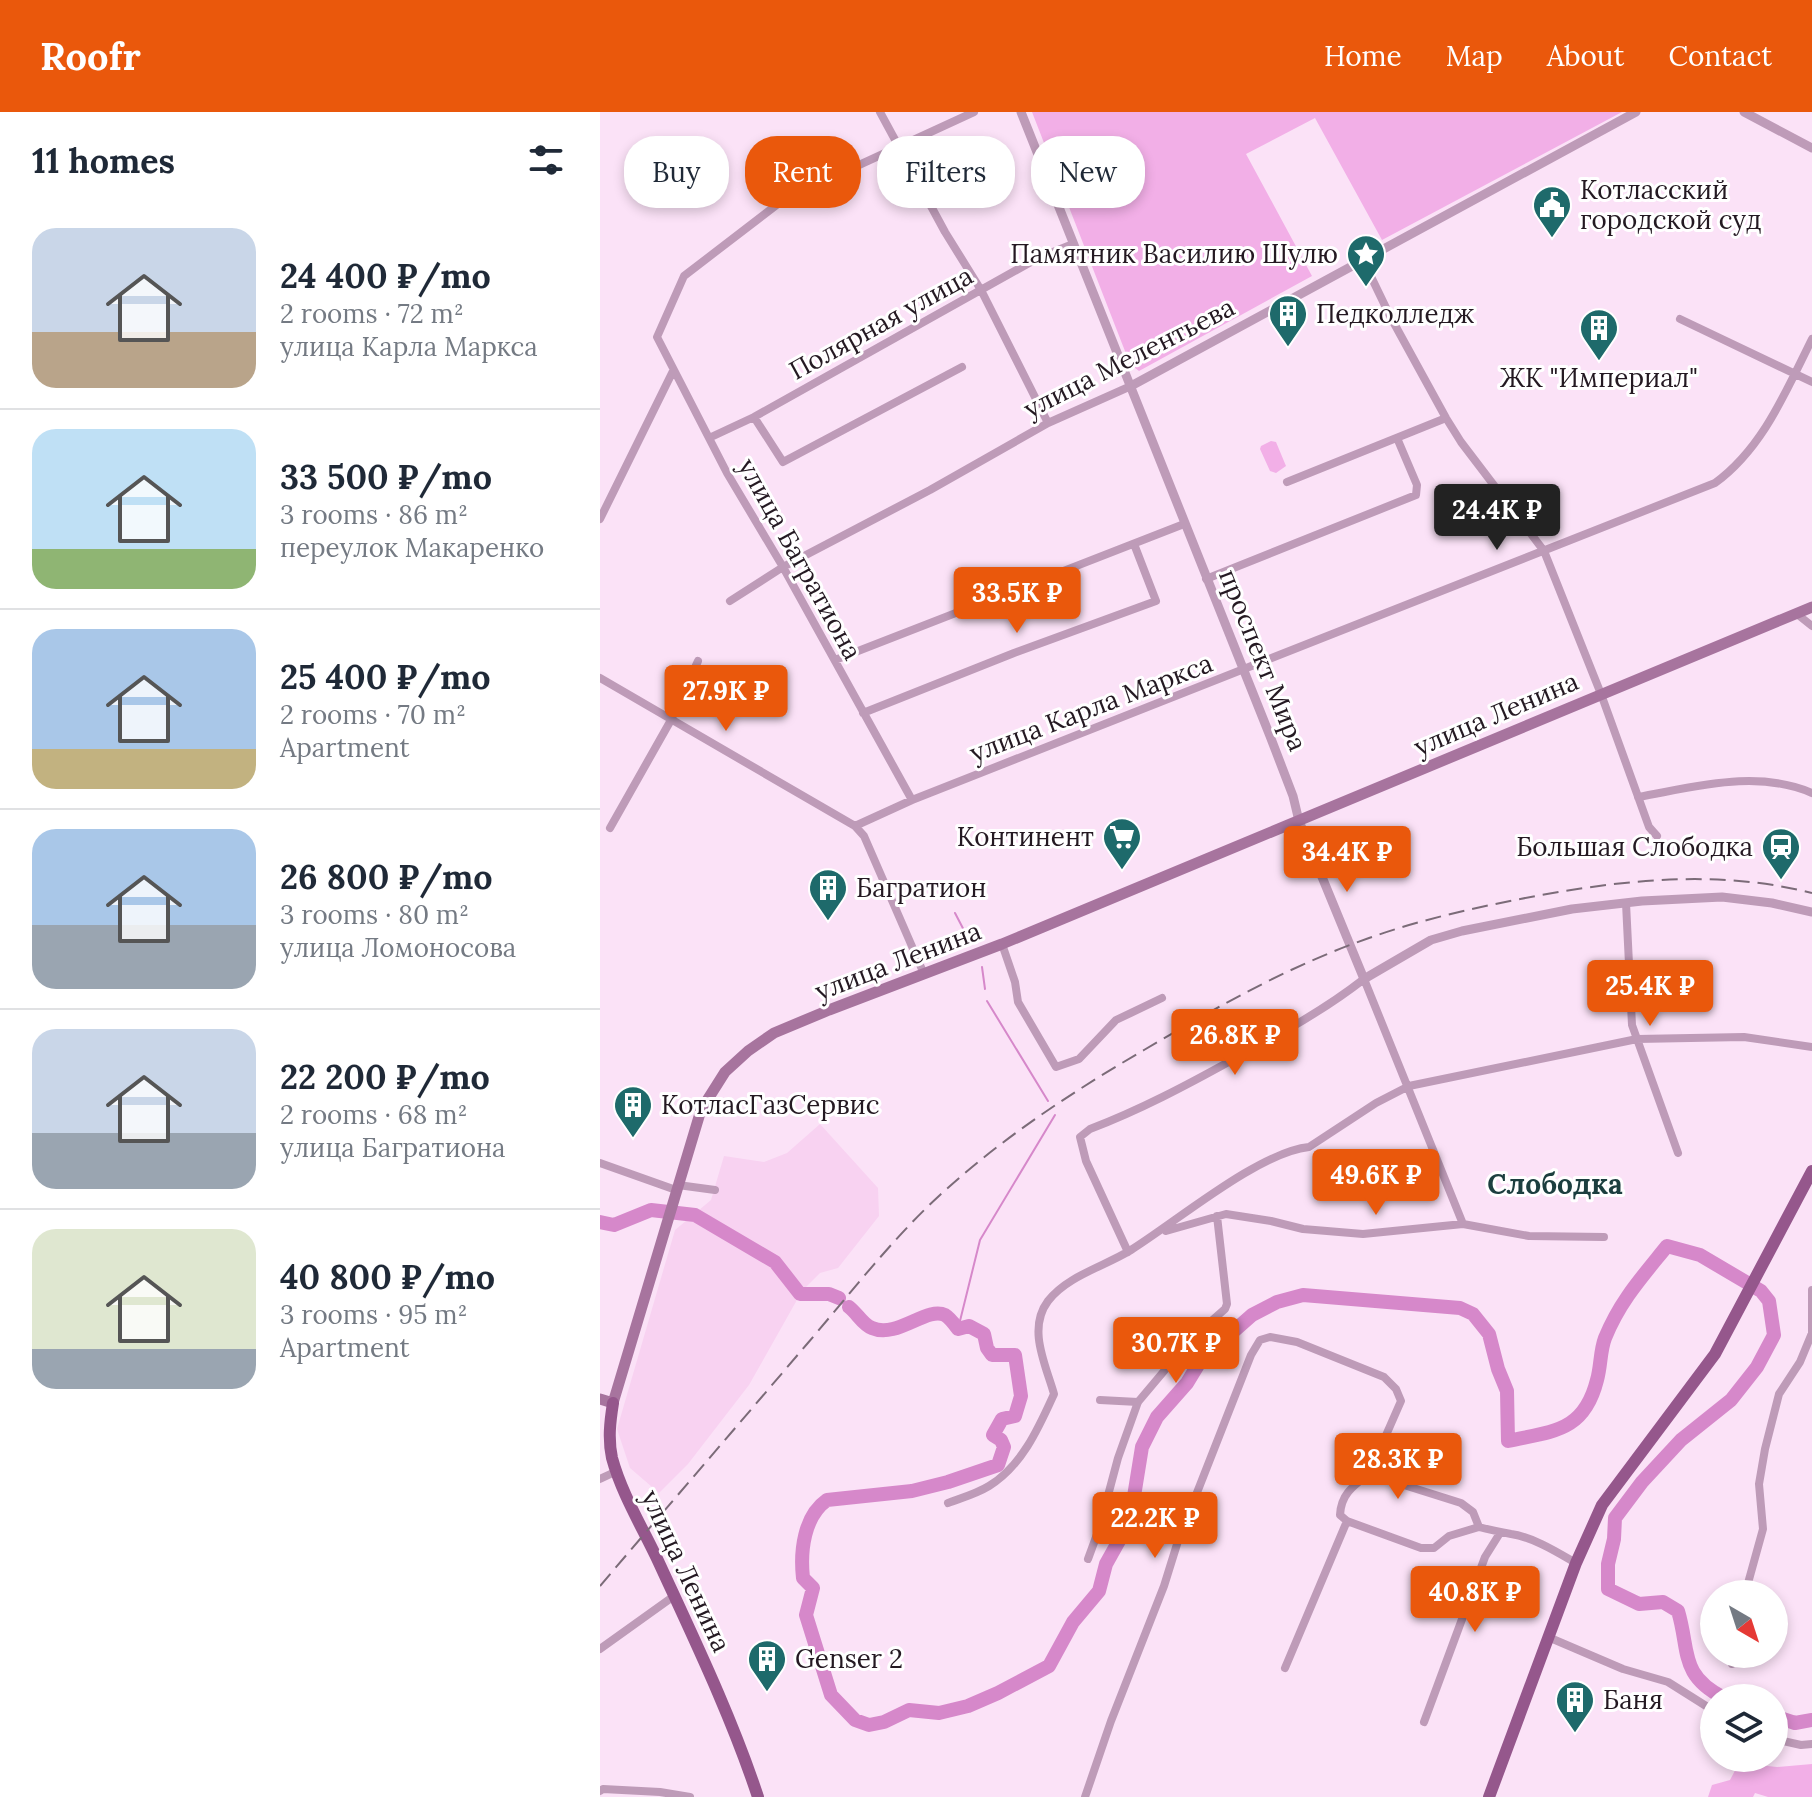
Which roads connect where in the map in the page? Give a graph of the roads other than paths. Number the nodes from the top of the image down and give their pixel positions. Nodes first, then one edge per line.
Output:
1 (880, 112) edge
2 (974, 112) edge
3 (1021, 112) edge
4 (1636, 112) edge
5 (1744, 112) edge
6 (892, 136) edge
7 (923, 136) edge
8 (1812, 148) edge
9 (877, 157) edge
10 (932, 208) edge
11 (1073, 244) junction
12 (1363, 260) junction
13 (981, 290) junction
14 (1680, 319) dead end
15 (1812, 339) edge
16 (962, 367) dead end
17 (673, 371) junction
18 (1794, 374) junction
19 (1812, 382) edge
20 (1131, 386) junction
21 (754, 417) junction
22 (1446, 418) junction
23 (1048, 423) junction
24 (709, 438) junction
25 (1397, 438) junction
26 (1287, 482) dead end
27 (600, 519) edge
28 (1184, 524) junction
29 (1134, 544) junction
30 (1544, 551) junction
31 (783, 567) junction
32 (1206, 579) junction
33 (730, 601) dead end
34 (1812, 607) edge
35 (1797, 614) junction
36 (1812, 626) edge
37 (835, 660) junction
38 (698, 661) dead end
39 (1243, 671) junction
40 (600, 678) edge
41 (1601, 694) junction
42 (863, 713) junction
43 (671, 720) junction
44 (1812, 793) edge
45 (1638, 797) junction
46 (912, 800) junction
47 (1299, 821) junction
48 (855, 826) junction
49 (610, 828) dead end
50 (1657, 836) dead end
51 (1626, 903) junction
52 (1812, 912) edge
53 (1002, 944) junction
54 (924, 974) junction
55 (1364, 979) junction
56 (1162, 998) dead end
57 (1637, 1039) junction
58 (1812, 1047) edge
59 (1409, 1086) junction
60 (1678, 1153) dead end
61 (600, 1163) edge
62 (1812, 1171) edge
63 (715, 1190) dead end
64 (676, 1192) junction
65 (1217, 1216) junction
66 (1463, 1224) junction
67 (1155, 1234) junction
68 (1604, 1237) dead end
69 (1128, 1252) junction
70 (1812, 1290) edge
71 (1100, 1400) dead end
72 (606, 1401) edge
73 (1138, 1402) junction
74 (617, 1471) junction
75 (1369, 1474) junction
76 (600, 1479) edge
77 (948, 1503) dead end
78 (1347, 1521) junction
79 (1479, 1527) junction
80 (1500, 1533) junction
81 (1088, 1559) dead end
82 (1576, 1563) junction
83 (1749, 1580) edge
84 (674, 1596) junction
85 (1548, 1637) junction
86 (600, 1649) edge
87 (1285, 1668) dead end
88 (1700, 1702) edge
89 (1424, 1722) dead end
90 (1788, 1742) edge
91 (1812, 1744) edge
92 (600, 1791) edge
93 (690, 1797) edge
94 (758, 1797) edge
95 (1085, 1797) edge
96 (1489, 1797) edge

1 - 6 street
2 - 7 street
3 - 11 street, проспект Мира
4 - 12 street, улица Мелентьева
5 - 8 street
9 - 17 street, улица Багратиона
10 - 13 street
11 - 13 street, Полярная улица
11 - 20 street, проспект Мира
12 - 20 street, улица Мелентьева
12 - 22 street
13 - 21 street, Полярная улица
13 - 23 street
14 - 18 street
15 - 18 street, улица Карла Маркса
16 - 21 street
17 - 24 street, улица Багратиона
17 - 27 street
18 - 19 street
18 - 30 street, улица Карла Маркса
20 - 23 street, улица Мелентьева
20 - 28 street, проспект Мира
21 - 24 street, Полярная улица
22 - 25 street
22 - 30 street
23 - 31 street, улица Мелентьева
24 - 31 street, улица Багратиона
25 - 26 street
25 - 32 street
28 - 29 street
28 - 32 street, проспект Мира
29 - 37 street
29 - 42 street
30 - 39 street, улица Карла Маркса
30 - 41 street
31 - 33 street, улица Мелентьева
31 - 37 street, улица Багратиона
32 - 39 street, проспект Мира
34 - 35 main road, улица Ленина
35 - 36 street
35 - 41 main road, улица Ленина
37 - 42 street, улица Багратиона
38 - 43 street
39 - 46 street, улица Карла Маркса
39 - 47 street, проспект Мира
40 - 43 street
41 - 45 street
41 - 47 main road, улица Ленина
42 - 46 street, улица Багратиона
43 - 48 street
43 - 49 street
44 - 45 street
45 - 50 street
46 - 48 street, улица Карла Маркса
47 - 53 main road, улица Ленина
47 - 55 street, проспект Мира
48 - 54 street
51 - 52 street
51 - 55 street
51 - 57 street
53 - 54 main road, улица Ленина
53 - 56 street
54 - 64 main road, улица Ленина
55 - 59 street, проспект Мира
55 - 69 street
57 - 58 street
57 - 59 street
57 - 60 street
59 - 66 street, проспект Мира
59 - 67 street
61 - 64 street
62 - 82 main road
63 - 64 street
64 - 72 main road, улица Ленина
65 - 66 street
65 - 67 street
65 - 73 street
66 - 68 street
67 - 69 street
69 - 77 street
70 - 83 street
71 - 73 street
72 - 74 main road, улица Ленина
73 - 81 street
74 - 76 street
74 - 84 main road, улица Ленина
75 - 78 street
75 - 79 street
75 - 95 street
78 - 79 street
78 - 87 street
79 - 80 street
80 - 82 street
80 - 89 street
82 - 85 main road
84 - 86 street
84 - 94 main road, улица Ленина
85 - 88 street
85 - 96 main road
90 - 91 street
92 - 93 street

